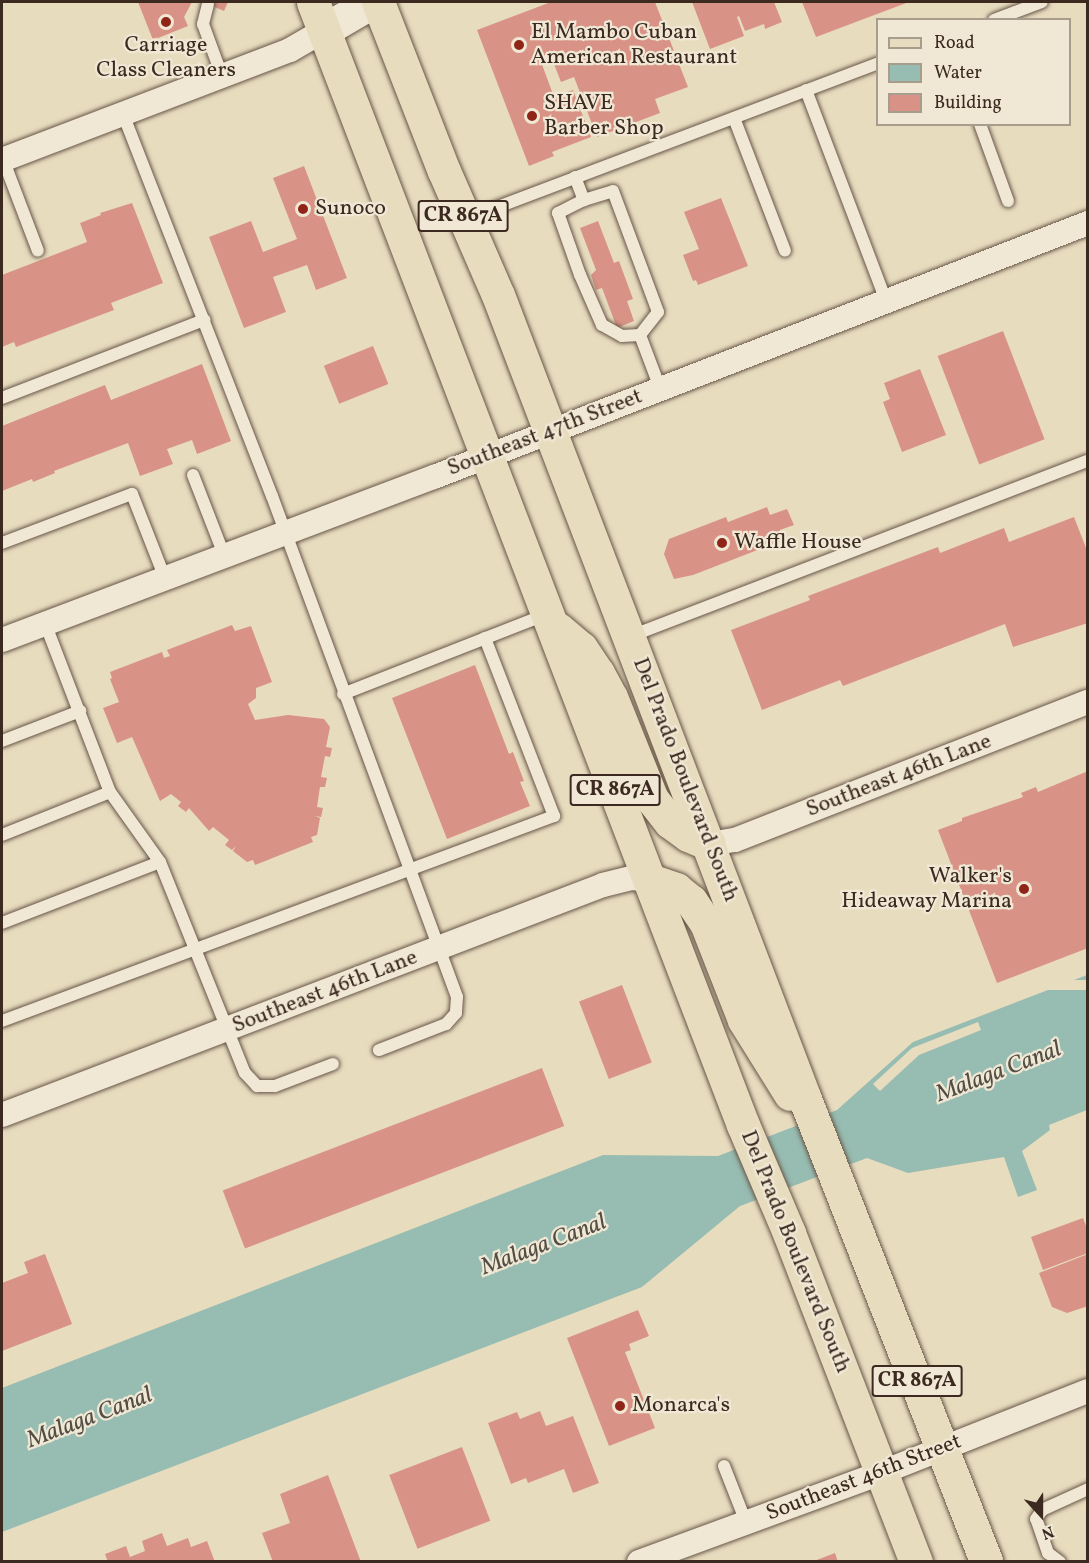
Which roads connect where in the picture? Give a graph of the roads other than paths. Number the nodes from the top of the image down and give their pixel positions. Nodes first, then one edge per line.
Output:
1 (372, 2) edge
2 (378, 2) edge
3 (1042, 2) edge
4 (208, 4) dead end
5 (318, 16) edge
6 (999, 18) edge
7 (876, 64) edge
8 (222, 76) junction
9 (806, 90) junction
10 (123, 114) junction
11 (734, 118) junction
12 (981, 126) edge
13 (2, 160) edge
14 (575, 177) junction
15 (584, 200) junction
16 (1008, 201) dead end
17 (464, 220) junction
18 (1088, 223) edge
19 (38, 251) dead end
20 (785, 251) dead end
21 (886, 301) junction
22 (204, 320) junction
23 (640, 335) junction
24 (660, 388) junction
25 (2, 398) edge
26 (550, 430) junction
27 (486, 456) junction
28 (1088, 461) edge
29 (193, 475) dead end
30 (284, 533) junction
31 (2, 543) edge
32 (224, 555) junction
33 (165, 578) junction
34 (548, 618) junction
35 (45, 623) junction
36 (630, 637) junction
37 (485, 638) junction
38 (2, 640) edge
39 (344, 694) junction
40 (1088, 702) edge
41 (80, 711) junction
42 (2, 741) edge
43 (110, 792) junction
44 (2, 835) edge
45 (709, 844) junction
46 (160, 862) junction
47 (408, 870) junction
48 (650, 880) junction
49 (2, 923) edge
50 (195, 948) junction
51 (438, 948) junction
52 (2, 1021) edge
53 (227, 1029) junction
54 (379, 1050) dead end
55 (333, 1064) dead end
56 (800, 1100) junction
57 (2, 1115) edge
58 (1088, 1391) edge
59 (943, 1448) junction
60 (724, 1466) dead end
61 (883, 1472) junction
62 (1088, 1489) edge
63 (746, 1522) junction
64 (686, 1553) edge
65 (639, 1562) edge
66 (916, 1562) edge
67 (986, 1562) edge
68 (1060, 1562) edge

1 - 5 street
2 - 17 main road, Del Prado Boulevard South / CR 867A
3 - 6 lane
4 - 8 lane
5 - 8 street
5 - 27 main road, Del Prado Boulevard South / CR 867A
7 - 9 lane
8 - 10 street
9 - 11 lane
9 - 21 lane
10 - 13 street
10 - 22 lane
11 - 14 lane
11 - 20 lane
12 - 16 lane
13 - 19 lane
14 - 15 lane
14 - 17 lane
15 - 23 lane
15 - 23 lane
17 - 26 main road, Del Prado Boulevard South / CR 867A
18 - 21 street, Southeast 47th Street
21 - 24 street, Southeast 47th Street
22 - 25 lane
22 - 30 lane
23 - 24 lane
24 - 26 street, Southeast 47th Street
26 - 27 street, Southeast 47th Street
26 - 36 main road, Del Prado Boulevard South / CR 867A
27 - 30 street, Southeast 47th Street
27 - 34 main road, Del Prado Boulevard South / CR 867A
28 - 36 lane
29 - 32 lane
30 - 32 street, Southeast 47th Street
30 - 39 lane
31 - 33 lane
32 - 33 street, Southeast 47th Street
33 - 35 street, Southeast 47th Street
34 - 37 lane
34 - 45 main road
34 - 48 main road, Del Prado Boulevard South / CR 867A
35 - 38 street, Southeast 47th Street
35 - 41 lane
36 - 45 main road, Del Prado Boulevard South / CR 867A
37 - 39 lane
37 - 47 lane
39 - 47 lane
40 - 45 street, Southeast 46th Lane
41 - 42 lane
41 - 43 lane
43 - 44 lane
43 - 46 lane
45 - 56 main road, Del Prado Boulevard South / CR 867A
46 - 49 lane
46 - 50 lane
47 - 50 lane
47 - 51 lane
48 - 51 street, Southeast 46th Lane
48 - 56 main road
48 - 61 main road, Del Prado Boulevard South / CR 867A
50 - 52 lane
50 - 53 lane
51 - 53 street, Southeast 46th Lane
51 - 54 lane
53 - 55 lane
53 - 57 street, Southeast 46th Lane
56 - 59 main road, CR 867A
58 - 59 street, Southeast 46th Street
59 - 61 street, Southeast 46th Street
59 - 67 main road, CR 867A
60 - 63 lane
61 - 63 street, Southeast 46th Street
61 - 66 main road, Del Prado Boulevard South / CR 867A
62 - 68 lane
63 - 64 street, Southeast 46th Street
64 - 65 street, Southeast 46th Street

